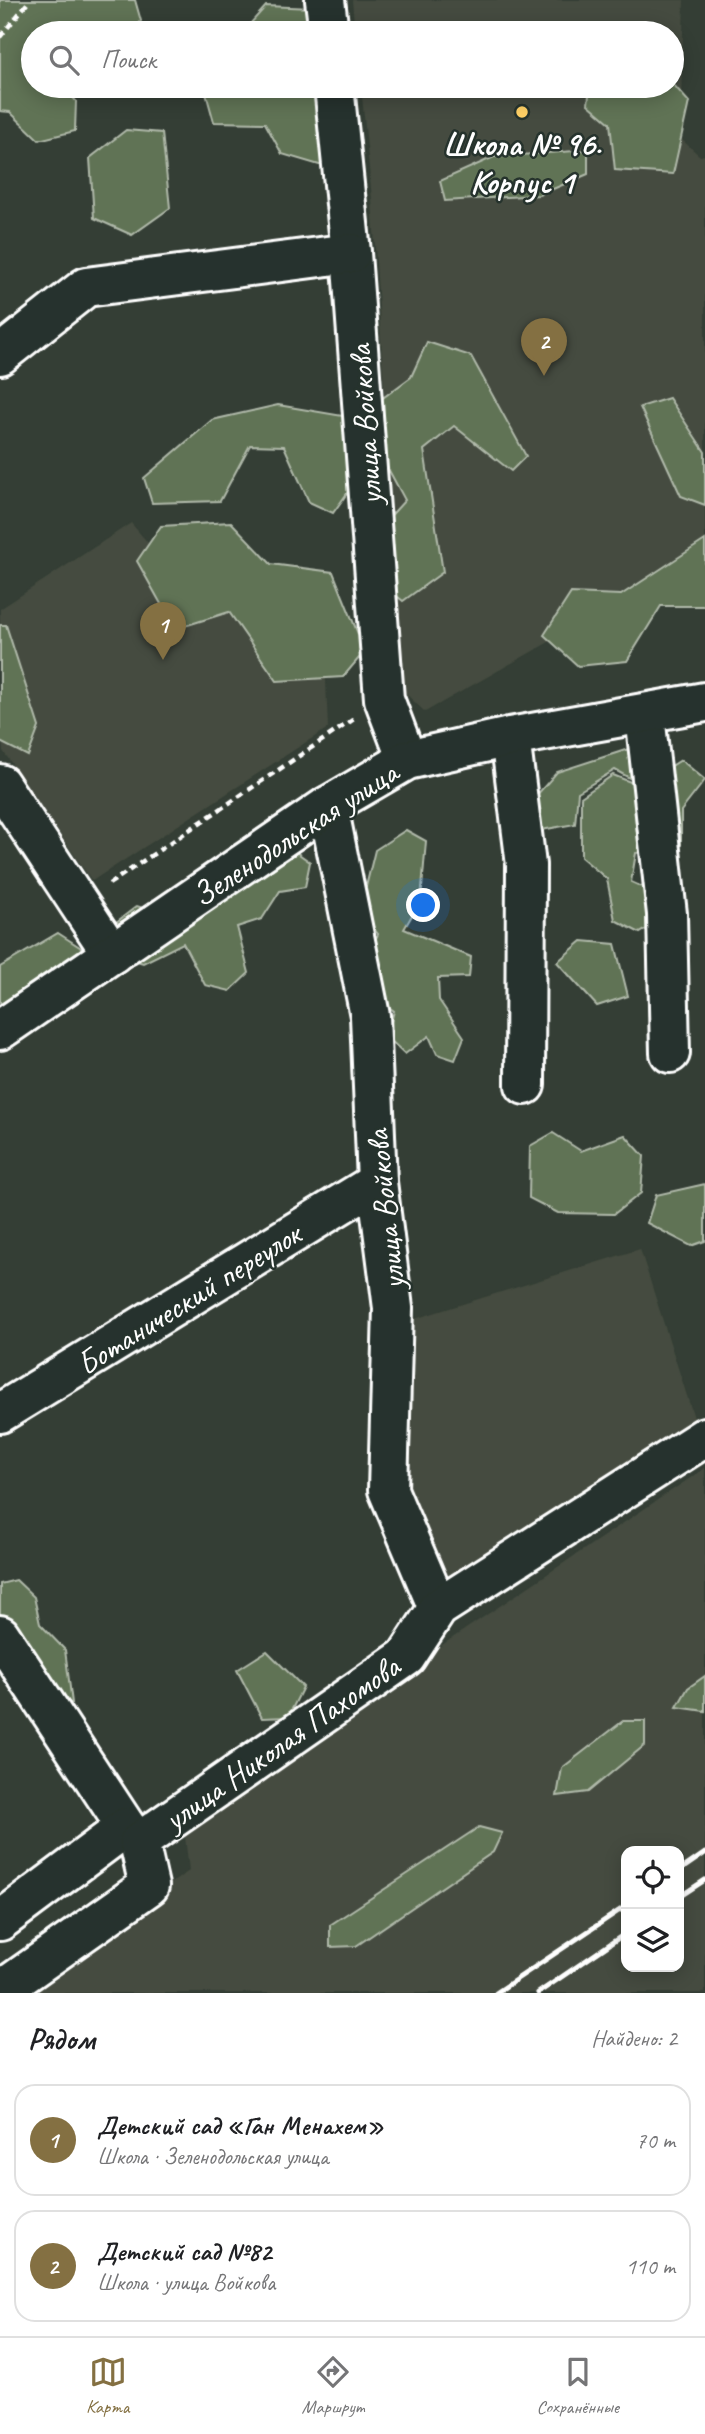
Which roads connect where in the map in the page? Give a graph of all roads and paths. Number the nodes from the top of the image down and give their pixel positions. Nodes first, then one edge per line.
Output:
1 (30, 0) edge
2 (325, 0) edge
3 (328, 21) edge
4 (0, 37) edge
5 (335, 98) edge
6 (351, 253) junction
7 (0, 355) edge
8 (384, 699) junction
9 (705, 702) edge
10 (645, 715) junction
11 (510, 737) junction
12 (407, 760) junction
13 (2, 793) edge
14 (328, 806) junction
15 (80, 904) junction
16 (112, 954) junction
17 (0, 1030) edge
18 (670, 1053) dead end
19 (525, 1084) dead end
20 (377, 1182) junction
21 (0, 1413) edge
22 (705, 1437) edge
23 (438, 1608) junction
24 (0, 1634) edge
25 (133, 1835) junction
26 (0, 1921) edge
27 (0, 1991) edge

1 - 4 path
2 - 3 street
5 - 6 street, улица Войкова
6 - 7 street
6 - 8 street, улица Войкова
8 - 12 street, улица Войкова
8 - 15 path
9 - 10 street, Зеленодольская улица
10 - 11 street, Зеленодольская улица
10 - 18 street
11 - 12 street, Зеленодольская улица
11 - 19 street
12 - 14 street, Зеленодольская улица
13 - 15 street
14 - 16 street, Зеленодольская улица
14 - 20 street, улица Войкова
15 - 16 street
16 - 17 street, Зеленодольская улица
20 - 21 street, Ботанический переулок
20 - 23 street, улица Войкова
22 - 23 street, улица Николая Пахомова
23 - 25 street, улица Николая Пахомова
24 - 25 street
25 - 26 street
25 - 27 street, улица Николая Пахомова

